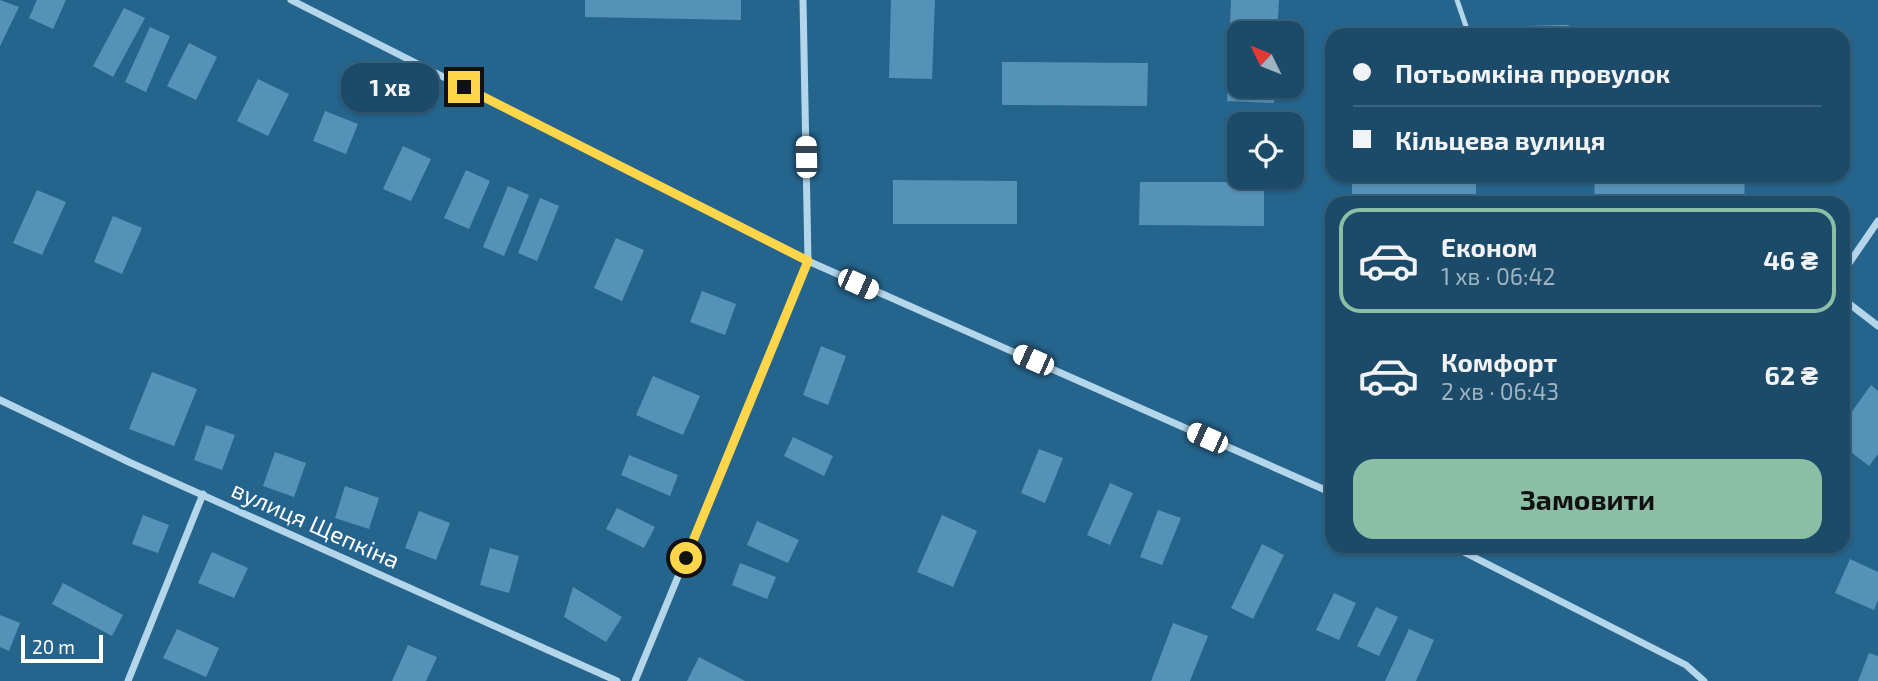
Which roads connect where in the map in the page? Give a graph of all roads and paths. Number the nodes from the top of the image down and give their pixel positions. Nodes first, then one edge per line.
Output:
1 (291, 0) edge
2 (803, 0) edge
3 (1457, 0) edge
4 (1467, 28) edge
5 (1878, 221) edge
6 (808, 261) junction
7 (1850, 262) edge
8 (1850, 304) edge
9 (1878, 326) edge
10 (0, 400) edge
11 (1325, 490) edge
12 (203, 494) junction
13 (1473, 553) edge
14 (128, 681) edge
15 (617, 681) edge
16 (635, 681) edge
17 (1704, 681) edge

1 - 6 street
2 - 6 street
3 - 4 lane
5 - 7 street
6 - 11 street
6 - 16 street
8 - 9 street
10 - 12 street, вулиця Щепкіна
12 - 14 street
12 - 15 street, вулиця Щепкіна
13 - 17 street

